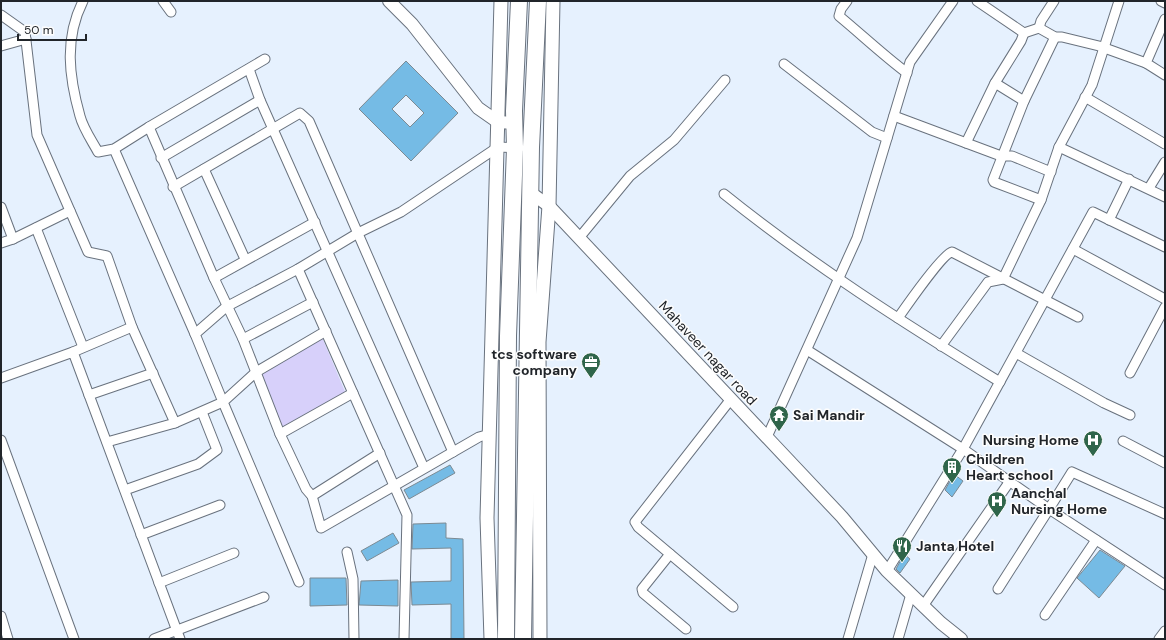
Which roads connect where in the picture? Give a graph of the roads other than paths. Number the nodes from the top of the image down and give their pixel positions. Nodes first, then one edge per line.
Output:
1 (83, 1) edge
2 (163, 1) edge
3 (389, 1) edge
4 (501, 1) edge
5 (519, 1) edge
6 (538, 1) edge
7 (553, 1) edge
8 (847, 1) edge
9 (953, 1) edge
10 (977, 1) edge
11 (1054, 1) edge
12 (1119, 1) edge
13 (1161, 1) edge
14 (1165, 2) edge
15 (171, 12) dead end
16 (1, 14) edge
17 (1165, 19) edge
18 (1039, 28) junction
19 (1024, 33) junction
20 (1055, 37) junction
21 (26, 39) junction
22 (1, 46) edge
23 (1104, 48) junction
24 (265, 59) dead end
25 (1146, 63) junction
26 (784, 64) dead end
27 (249, 69) junction
28 (907, 73) junction
29 (1165, 75) edge
30 (725, 80) dead end
31 (995, 83) junction
32 (1085, 97) junction
33 (260, 100) junction
34 (1024, 101) junction
35 (894, 116) junction
36 (498, 122) junction
37 (514, 123) junction
38 (149, 127) junction
39 (273, 129) junction
40 (887, 138) junction
41 (966, 143) junction
42 (1165, 144) edge
43 (498, 147) junction
44 (531, 147) junction
45 (1059, 147) junction
46 (515, 148) junction
47 (114, 149) junction
48 (1001, 156) junction
49 (161, 158) junction
50 (1165, 162) edge
51 (204, 169) junction
52 (1051, 172) junction
53 (1129, 179) junction
54 (173, 187) junction
55 (1149, 188) junction
56 (531, 193) junction
57 (724, 194) dead end
58 (1165, 197) edge
59 (1041, 200) junction
60 (549, 206) junction
61 (1, 207) edge
62 (70, 211) junction
63 (1109, 220) junction
64 (315, 222) junction
65 (36, 228) junction
66 (358, 233) junction
67 (579, 238) junction
68 (13, 239) junction
69 (1, 243) edge
70 (1165, 246) edge
71 (1074, 249) junction
72 (327, 251) junction
73 (245, 259) junction
74 (298, 268) junction
75 (214, 278) junction
76 (1003, 279) junction
77 (838, 280) junction
78 (1165, 299) edge
79 (1046, 300) junction
80 (313, 302) junction
81 (226, 307) junction
82 (1165, 307) edge
83 (1078, 317) dead end
84 (898, 318) junction
85 (132, 327) junction
86 (326, 331) junction
87 (195, 334) junction
88 (243, 339) junction
89 (940, 346) junction
90 (83, 347) junction
91 (807, 350) junction
92 (73, 352) junction
93 (1016, 353) junction
94 (256, 372) junction
95 (152, 373) junction
96 (1130, 373) dead end
97 (1, 378) edge
98 (1000, 382) junction
99 (353, 393) junction
100 (89, 395) junction
101 (731, 399) junction
102 (224, 402) junction
103 (202, 412) junction
104 (1130, 415) dead end
105 (174, 423) junction
106 (280, 434) junction
107 (490, 434) junction
108 (767, 438) junction
109 (1, 440) edge
110 (1123, 441) dead end
111 (107, 442) junction
112 (964, 449) junction
113 (452, 452) junction
114 (380, 453) junction
115 (1165, 463) edge
116 (424, 468) junction
117 (1010, 481) junction
118 (394, 485) junction
119 (125, 490) junction
120 (312, 496) junction
121 (220, 505) dead end
122 (1049, 509) junction
123 (1165, 514) edge
124 (141, 535) junction
125 (1096, 540) junction
126 (346, 552) dead end
127 (234, 553) dead end
128 (670, 554) junction
129 (873, 554) junction
130 (887, 571) junction
131 (299, 582) dead end
132 (159, 583) junction
133 (1165, 586) edge
134 (998, 589) dead end
135 (911, 594) junction
136 (264, 597) dead end
137 (923, 606) junction
138 (733, 607) dead end
139 (1045, 615) dead end
140 (1, 616) edge
141 (686, 629) dead end
142 (1165, 631) edge
143 (179, 635) edge
144 (8, 639) edge
145 (74, 639) edge
146 (154, 639) edge
147 (354, 639) edge
148 (404, 639) edge
149 (491, 639) edge
150 (506, 639) edge
151 (523, 639) edge
152 (540, 639) edge
153 (848, 639) edge
154 (898, 639) edge
155 (961, 639) edge
156 (1159, 639) edge

1 - 47 street
2 - 15 street
3 - 36 street
4 - 36 main road
5 - 37 highway
6 - 44 highway
7 - 60 main road
8 - 28 street
9 - 28 street
10 - 19 street
11 - 18 street
12 - 23 street
13 - 14 street
16 - 21 street
17 - 25 street
18 - 19 street
18 - 20 street
19 - 31 street
20 - 23 street
20 - 34 street
21 - 22 street
21 - 62 street
23 - 25 street
23 - 32 street
24 - 27 street
25 - 29 street
26 - 40 street
27 - 33 street
27 - 38 street
28 - 35 street
30 - 67 street
31 - 34 street
31 - 41 street
32 - 42 street
32 - 45 street
33 - 39 street
33 - 49 street
34 - 48 street
35 - 40 street
35 - 41 street
36 - 37 street
36 - 43 main road
37 - 46 highway
38 - 47 street
38 - 49 street
39 - 51 street
39 - 64 street
39 - 66 street
40 - 77 street
41 - 48 street
43 - 46 street
43 - 66 street
43 - 107 main road
44 - 46 street
44 - 56 highway
45 - 52 street
45 - 53 street
46 - 150 highway
47 - 87 street
48 - 52 street
48 - 59 street
49 - 54 street
50 - 55 street
51 - 54 street
51 - 73 street
52 - 59 street
53 - 55 street
53 - 63 street
54 - 75 street
55 - 58 street
56 - 60 street, Mahaveer nagar road
56 - 151 highway
57 - 77 street
59 - 76 street
60 - 67 street, Mahaveer nagar road
60 - 152 main road
61 - 68 street
62 - 65 street
62 - 85 street
63 - 70 street
63 - 71 street
64 - 72 street
64 - 73 street
65 - 68 street
65 - 90 street
66 - 72 street
66 - 113 street
67 - 101 street, Mahaveer nagar road
68 - 69 street
71 - 78 street
71 - 79 street
72 - 74 street
72 - 116 street
73 - 75 street
74 - 80 street
74 - 81 street
75 - 81 street
76 - 79 street
76 - 84 street
76 - 89 street
77 - 84 street
77 - 91 street
79 - 83 street
79 - 93 street
80 - 86 street
80 - 88 street
81 - 87 street
81 - 88 street
82 - 96 street
84 - 89 street
85 - 90 street
85 - 95 street
86 - 94 street
86 - 99 street
87 - 102 street
88 - 94 street
89 - 98 street
90 - 92 street
91 - 108 street
91 - 112 street
92 - 97 street
92 - 100 street
93 - 98 street
93 - 104 street
94 - 102 street
94 - 106 street
95 - 100 street
95 - 105 street
98 - 112 street
99 - 106 street
99 - 114 street
100 - 111 street
101 - 108 street, Mahaveer nagar road
101 - 128 street
102 - 103 street
102 - 131 street
103 - 105 street
103 - 119 street
105 - 111 street
106 - 120 street
107 - 113 street
107 - 149 main road
108 - 129 street, Mahaveer nagar road
109 - 145 street
110 - 115 street
111 - 119 street
112 - 117 street
112 - 130 street
113 - 116 street
114 - 118 street
114 - 120 street
116 - 118 street
117 - 122 street
117 - 137 street
118 - 120 street
118 - 148 street
119 - 124 street
121 - 124 street
122 - 123 street
122 - 125 street
122 - 134 street
124 - 132 street
125 - 133 street
125 - 139 street
126 - 147 street
127 - 132 street
128 - 138 street
128 - 141 street
129 - 130 street, Mahaveer nagar road
129 - 153 street
130 - 135 street, Mahaveer nagar road
132 - 143 street
135 - 137 street, Mahaveer nagar road
135 - 154 street
136 - 143 street
137 - 155 street, Mahaveer nagar road
140 - 144 street
142 - 156 street
143 - 146 street

